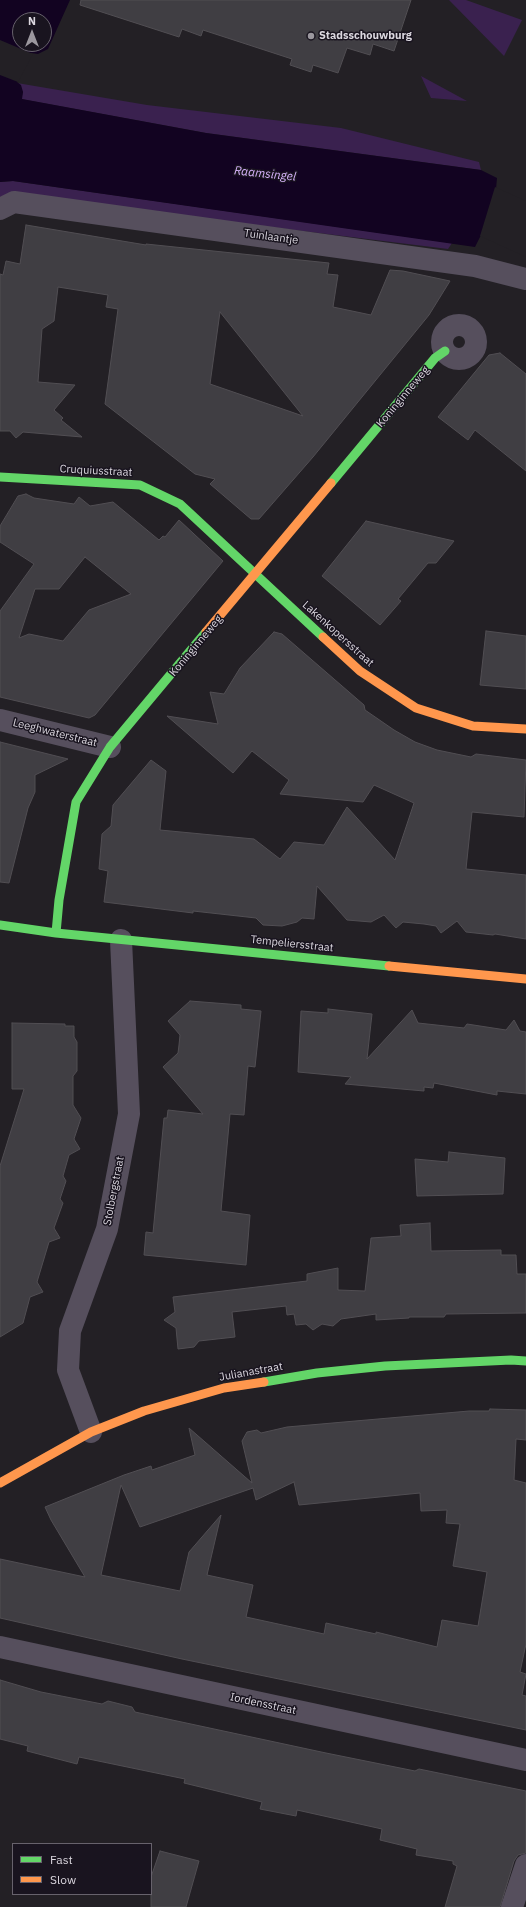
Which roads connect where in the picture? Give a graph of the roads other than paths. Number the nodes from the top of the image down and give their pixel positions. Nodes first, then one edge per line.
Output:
1 (7, 205) edge
2 (526, 279) edge
3 (445, 351) dead end
4 (0, 477) edge
5 (255, 575) junction
6 (0, 720) edge
7 (526, 730) edge
8 (110, 747) junction
9 (0, 925) edge
10 (56, 933) junction
11 (121, 940) junction
12 (526, 979) edge
13 (526, 1361) edge
14 (91, 1432) junction
15 (0, 1483) edge
16 (0, 1647) edge
17 (526, 1760) edge
18 (526, 1865) edge
19 (512, 1907) edge

1 - 2 street, Tuinlaantje
3 - 5 street, Koninginneweg
4 - 5 street, Cruquiusstraat
5 - 7 street, Lakenkopersstraat
5 - 8 street, Koninginneweg
6 - 8 street, Leeghwaterstraat
8 - 10 street, Koninginneweg
9 - 10 street
10 - 11 street, Tempeliersstraat
11 - 12 street, Tempeliersstraat
11 - 14 street, Stolbergstraat
13 - 14 street, Julianastraat
14 - 15 street, Julianastraat
16 - 17 street, Iordensstraat
18 - 19 street

